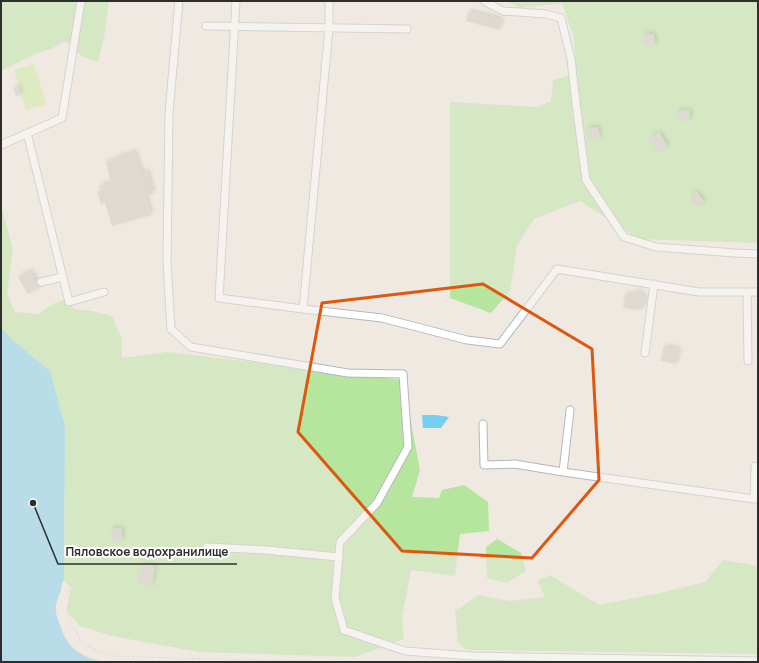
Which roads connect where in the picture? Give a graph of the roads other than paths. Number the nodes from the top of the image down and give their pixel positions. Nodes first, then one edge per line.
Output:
1 (81, 1) edge
2 (179, 1) edge
3 (236, 1) edge
4 (329, 1) edge
5 (484, 1) edge
6 (206, 26) dead end
7 (235, 27) junction
8 (329, 28) junction
9 (407, 29) dead end
10 (28, 133) junction
11 (1, 144) edge
12 (758, 254) edge
13 (63, 277) junction
14 (41, 282) dead end
15 (654, 284) junction
16 (104, 292) dead end
17 (747, 292) junction
18 (758, 292) edge
19 (304, 309) junction
20 (645, 353) dead end
21 (748, 361) dead end
22 (570, 410) dead end
23 (483, 424) dead end
24 (754, 466) dead end
25 (563, 472) junction
26 (756, 499) edge
27 (207, 547) dead end
28 (339, 557) junction
29 (758, 661) edge

1 - 10 street
2 - 28 street
3 - 7 street
4 - 8 street
5 - 12 street
6 - 7 street
7 - 8 street
7 - 19 street
8 - 9 street
8 - 19 street
10 - 11 street
10 - 13 street
13 - 14 street
13 - 16 street
15 - 17 street
15 - 19 street
15 - 20 street
17 - 18 street
17 - 21 street
22 - 25 street
23 - 25 street
24 - 26 street
25 - 26 street
27 - 28 street
28 - 29 street

